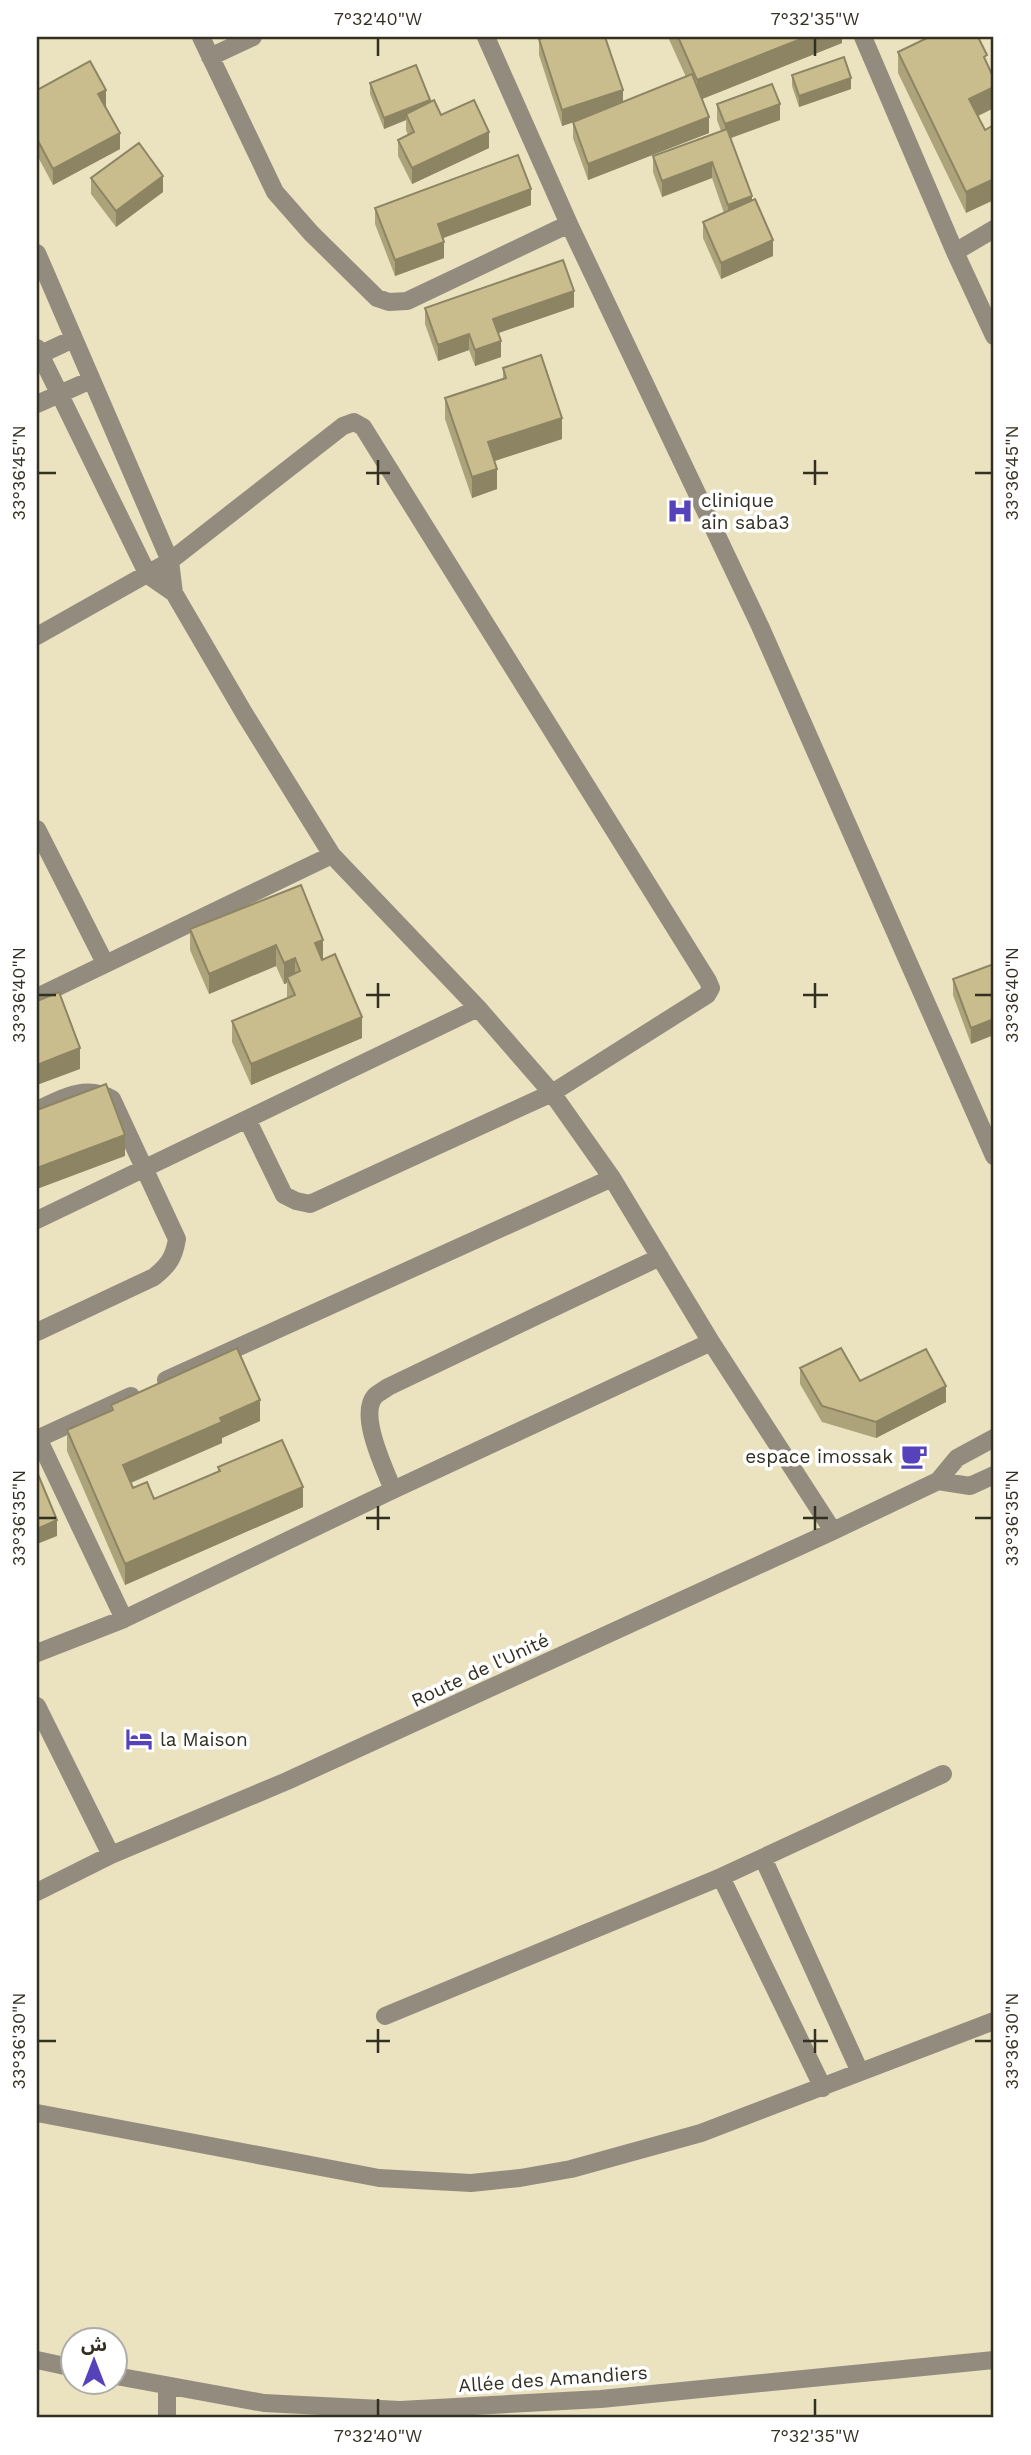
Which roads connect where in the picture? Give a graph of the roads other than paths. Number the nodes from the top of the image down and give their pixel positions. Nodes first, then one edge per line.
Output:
1 (201, 37) edge
2 (253, 37) edge
3 (486, 37) edge
4 (863, 37) edge
5 (210, 57) junction
6 (569, 224) junction
7 (994, 229) edge
8 (955, 252) junction
9 (37, 253) edge
10 (994, 336) edge
11 (73, 338) junction
12 (38, 353) edge
13 (91, 380) junction
14 (57, 394) junction
15 (37, 404) edge
16 (170, 561) junction
17 (148, 575) junction
18 (174, 593) junction
19 (37, 636) edge
20 (37, 829) edge
21 (332, 855) junction
22 (105, 963) junction
23 (37, 997) edge
24 (478, 1008) junction
25 (552, 1093) junction
26 (37, 1110) edge
27 (247, 1119) junction
28 (994, 1156) edge
29 (145, 1169) junction
30 (612, 1178) junction
31 (37, 1220) edge
32 (660, 1257) junction
33 (37, 1332) edge
34 (711, 1342) junction
35 (994, 1438) edge
36 (37, 1439) edge
37 (994, 1475) edge
38 (938, 1481) junction
39 (393, 1490) junction
40 (833, 1531) junction
41 (124, 1619) junction
42 (37, 1653) edge
43 (37, 1706) edge
44 (943, 1774) dead end
45 (111, 1855) junction
46 (763, 1858) junction
47 (721, 1877) junction
48 (37, 1892) edge
49 (385, 2016) dead end
50 (994, 2021) edge
51 (860, 2072) junction
52 (823, 2088) junction
53 (37, 2113) edge
54 (37, 2360) edge
55 (994, 2360) edge
56 (60, 2365) edge
57 (130, 2379) edge
58 (167, 2387) junction
59 (601, 2399) junction
60 (167, 2418) edge
61 (600, 2418) edge

1 - 5 street
2 - 5 street
3 - 6 street
4 - 8 street
5 - 6 street
6 - 28 street
7 - 8 street
8 - 10 street
9 - 11 street
11 - 12 street
11 - 13 street
12 - 14 street
13 - 14 street
13 - 16 street
14 - 15 street
14 - 17 street
16 - 17 street
16 - 18 street
16 - 25 street
17 - 18 street
17 - 19 street
18 - 21 street
20 - 22 street
21 - 22 street
21 - 24 street
22 - 23 street
24 - 25 street
24 - 27 street
25 - 27 street
25 - 30 street
26 - 29 street
27 - 29 street
29 - 31 street
29 - 33 street
30 - 32 street
30 - 36 street
32 - 34 street
32 - 39 street
34 - 39 street
34 - 40 street
35 - 38 street
36 - 41 street
37 - 38 street
38 - 40 street, Route de l'Unité
39 - 41 street
40 - 45 street, Route de l'Unité
41 - 42 street
43 - 45 street
44 - 46 street
45 - 48 street, Route de l'Unité
46 - 47 street
46 - 51 street
47 - 49 street
47 - 52 street
50 - 51 street
51 - 52 street
52 - 53 street
54 - 56 street
55 - 59 street, Allée des Amandiers
57 - 58 street, Allée des Amandiers
58 - 59 street, Allée des Amandiers
58 - 60 street
59 - 61 street

